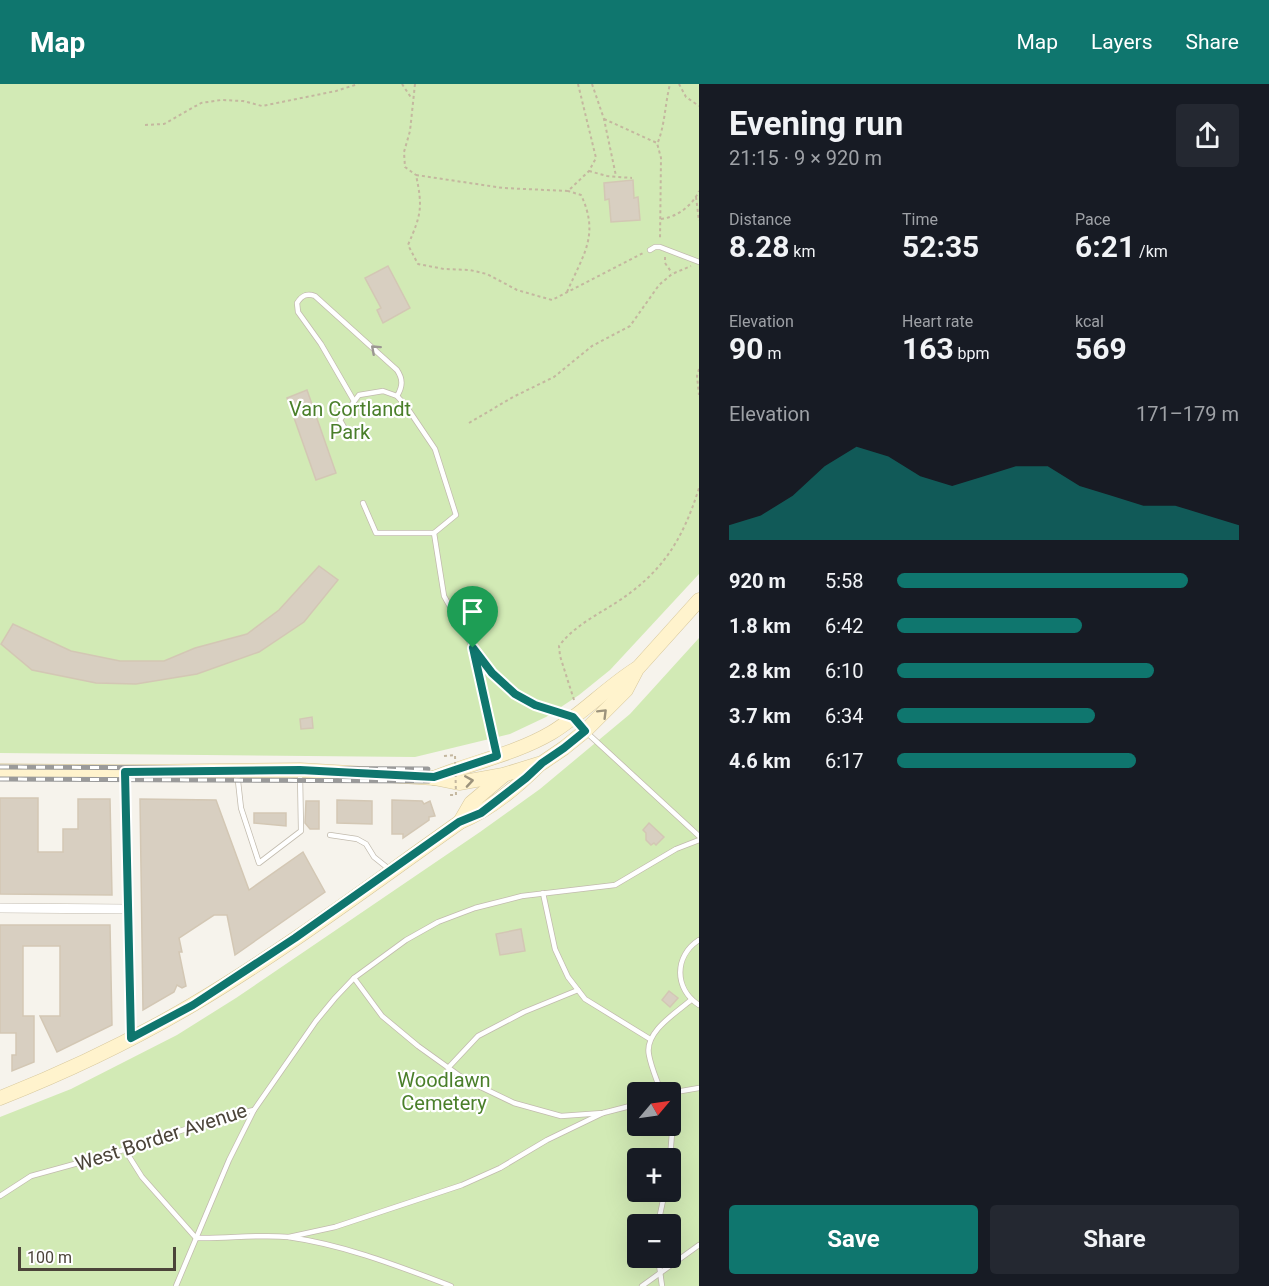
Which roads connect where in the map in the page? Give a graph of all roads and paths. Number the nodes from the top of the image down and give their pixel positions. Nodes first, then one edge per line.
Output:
1 (358, 84) edge
2 (402, 84) edge
3 (415, 84) edge
4 (578, 84) edge
5 (592, 84) edge
6 (670, 84) edge
7 (679, 84) edge
8 (413, 100) junction
9 (699, 106) edge
10 (604, 119) junction
11 (145, 125) dead end
12 (657, 143) junction
13 (589, 171) junction
14 (417, 175) junction
15 (615, 176) junction
16 (632, 178) dead end
17 (568, 191) junction
18 (699, 191) edge
19 (696, 197) junction
20 (661, 219) junction
21 (699, 221) edge
22 (662, 247) junction
23 (650, 250) joint
24 (699, 262) edge
25 (693, 265) dead end
26 (672, 274) junction
27 (567, 292) junction
28 (699, 369) edge
29 (699, 395) edge
30 (397, 396) junction
31 (354, 402) junction
32 (469, 423) dead end
33 (344, 427) dead end
34 (699, 488) edge
35 (363, 502) dead end
36 (434, 533) junction
37 (699, 600) edge
38 (473, 648) junction
39 (637, 669) junction
40 (574, 700) dead end
41 (573, 717) junction
42 (585, 731) junction
43 (444, 756) dead end
44 (497, 756) junction
45 (542, 763) junction
46 (300, 770) junction
47 (0, 771) edge
48 (237, 771) junction
49 (125, 772) junction
50 (503, 775) junction
51 (434, 777) junction
52 (450, 795) dead end
53 (459, 822) junction
54 (330, 835) dead end
55 (699, 838) edge
56 (391, 871) junction
57 (543, 893) junction
58 (0, 908) edge
59 (127, 909) junction
60 (699, 940) edge
61 (354, 978) junction
62 (578, 990) junction
63 (691, 1000) junction
64 (699, 1005) edge
65 (131, 1038) junction
66 (650, 1039) junction
67 (448, 1068) junction
68 (658, 1082) edge
69 (699, 1088) edge
70 (681, 1092) edge
71 (0, 1098) edge
72 (627, 1107) edge
73 (254, 1110) junction
74 (603, 1113) junction
75 (125, 1150) junction
76 (0, 1196) edge
77 (286, 1237) junction
78 (196, 1238) junction
79 (699, 1245) edge
80 (659, 1268) edge
81 (660, 1275) junction
82 (176, 1286) edge
83 (451, 1286) edge
84 (642, 1286) edge
85 (662, 1286) edge

1 - 11 path
2 - 8 path
3 - 8 path
4 - 13 path
5 - 10 path
6 - 12 path
7 - 9 path
8 - 14 path
10 - 12 path
10 - 15 path
12 - 20 path
13 - 15 path
13 - 17 path
14 - 17 path
14 - 27 path
15 - 16 path
17 - 27 path
18 - 19 path
19 - 20 path
19 - 21 path
20 - 22 path
22 - 23 lane
22 - 24 lane
22 - 26 path
23 - 27 path
25 - 26 path
26 - 32 path
28 - 29 path
30 - 31 lane
30 -> 31 lane
30 - 36 lane
31 - 33 lane
34 - 40 path
35 - 36 lane
36 - 38 lane
37 - 39 main road
38 - 41 lane
38 - 44 lane
39 - 41 main road
42 -> 39 main road
41 - 42 lane
41 - 44 main road
42 - 45 main road
42 - 55 lane
43 - 52 path, bridge
44 - 50 main road
44 - 51 main road
45 - 50 main road
45 - 53 main road
46 - 48 main road
46 - 48 lane
46 - 51 main road
47 - 49 main road
48 - 49 main road
49 - 59 street
51 -> 50 main road
50 - 53 main road
53 - 56 main road
54 - 56 lane
55 - 57 lane, West Border Avenue
56 - 65 main road
57 - 61 lane, West Border Avenue
57 - 62 lane
58 - 59 street
59 - 65 street
60 - 63 lane
61 - 67 lane
61 - 73 lane, West Border Avenue
62 - 66 lane
62 - 67 lane
63 - 64 lane
63 - 66 lane
65 - 71 main road
66 - 68 lane
67 - 74 lane
69 - 70 lane
72 - 74 lane
73 - 75 lane, West Border Avenue
73 - 78 lane
74 - 77 lane
75 - 76 lane, West Border Avenue
75 - 78 lane
77 - 78 lane
77 - 83 lane
78 - 82 lane
79 - 81 lane
80 - 81 lane
81 - 84 lane
81 - 85 lane

